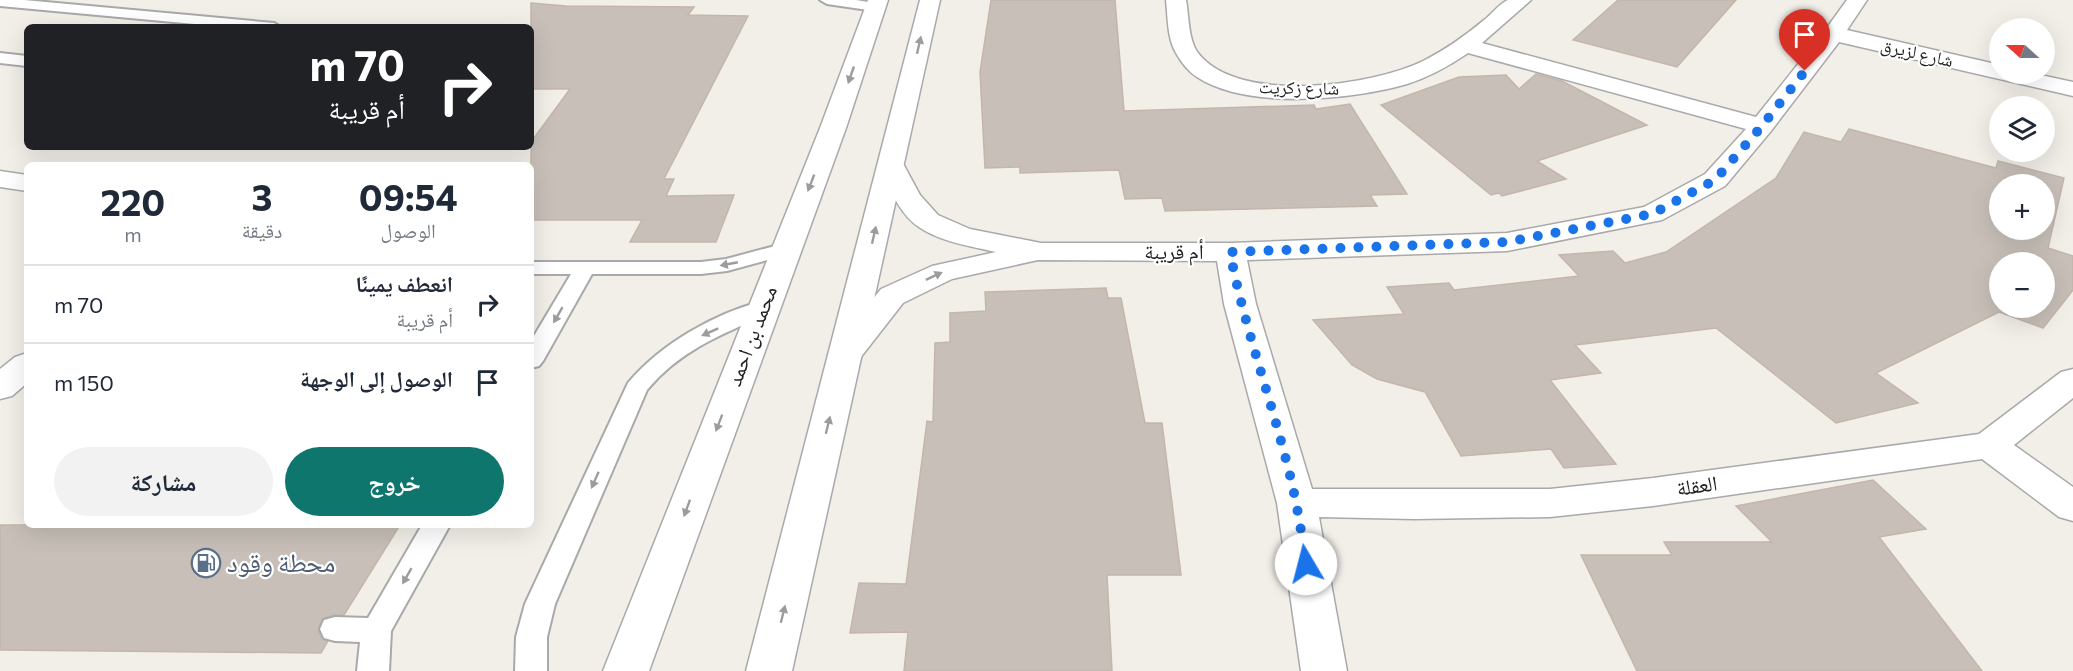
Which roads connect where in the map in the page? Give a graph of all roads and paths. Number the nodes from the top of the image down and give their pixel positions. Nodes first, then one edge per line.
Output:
1 (827, 0) edge
2 (930, 0) edge
3 (1176, 0) edge
4 (1521, 0) edge
5 (1857, 0) edge
6 (0, 2) edge
7 (877, 3) edge
8 (241, 24) edge
9 (1834, 34) junction
10 (1467, 46) junction
11 (0, 58) edge
12 (24, 61) edge
13 (1989, 69) edge
14 (2051, 84) edge
15 (2073, 89) edge
16 (1762, 126) junction
17 (891, 164) junction
18 (0, 179) edge
19 (24, 183) edge
20 (786, 249) junction
21 (1041, 252) junction
22 (1230, 252) junction
23 (534, 268) edge
24 (585, 268) junction
25 (763, 308) junction
26 (845, 355) junction
27 (534, 357) edge
28 (24, 367) edge
29 (2073, 380) edge
30 (0, 388) edge
31 (1989, 445) junction
32 (1297, 503) junction
33 (2073, 507) edge
34 (434, 528) edge
35 (335, 629) dead end
36 (376, 630) junction
37 (373, 671) edge
38 (531, 671) edge
39 (626, 671) edge
40 (769, 671) edge
41 (1324, 671) edge

1 - 7 lane
17 -> 2 street
3 - 10 street, شارع زكريت
4 - 10 street, شارع زكريت
5 - 9 street, أم قريبة
6 - 8 lane
7 -> 20 street, محمد بن احمد
9 - 13 street, شارع لزيرق
9 - 16 street, أم قريبة
10 - 16 street
11 - 12 lane
14 - 15 street
16 - 22 street, أم قريبة
17 - 21 street, أم قريبة
26 -> 17 street
18 - 19 street
20 -> 24 lane
20 - 25 street, محمد بن احمد
21 - 22 street, أم قريبة
26 -> 21 street, أم قريبة
22 - 32 street
23 - 24 lane
24 -> 27 lane
25 -> 38 lane
25 -> 39 street, محمد بن احمد
40 -> 26 street
28 - 30 street
29 - 31 street, العقلة
31 - 32 street, العقلة
31 - 33 street
32 - 41 street
34 -> 36 lane
35 - 36 lane
36 - 37 lane

